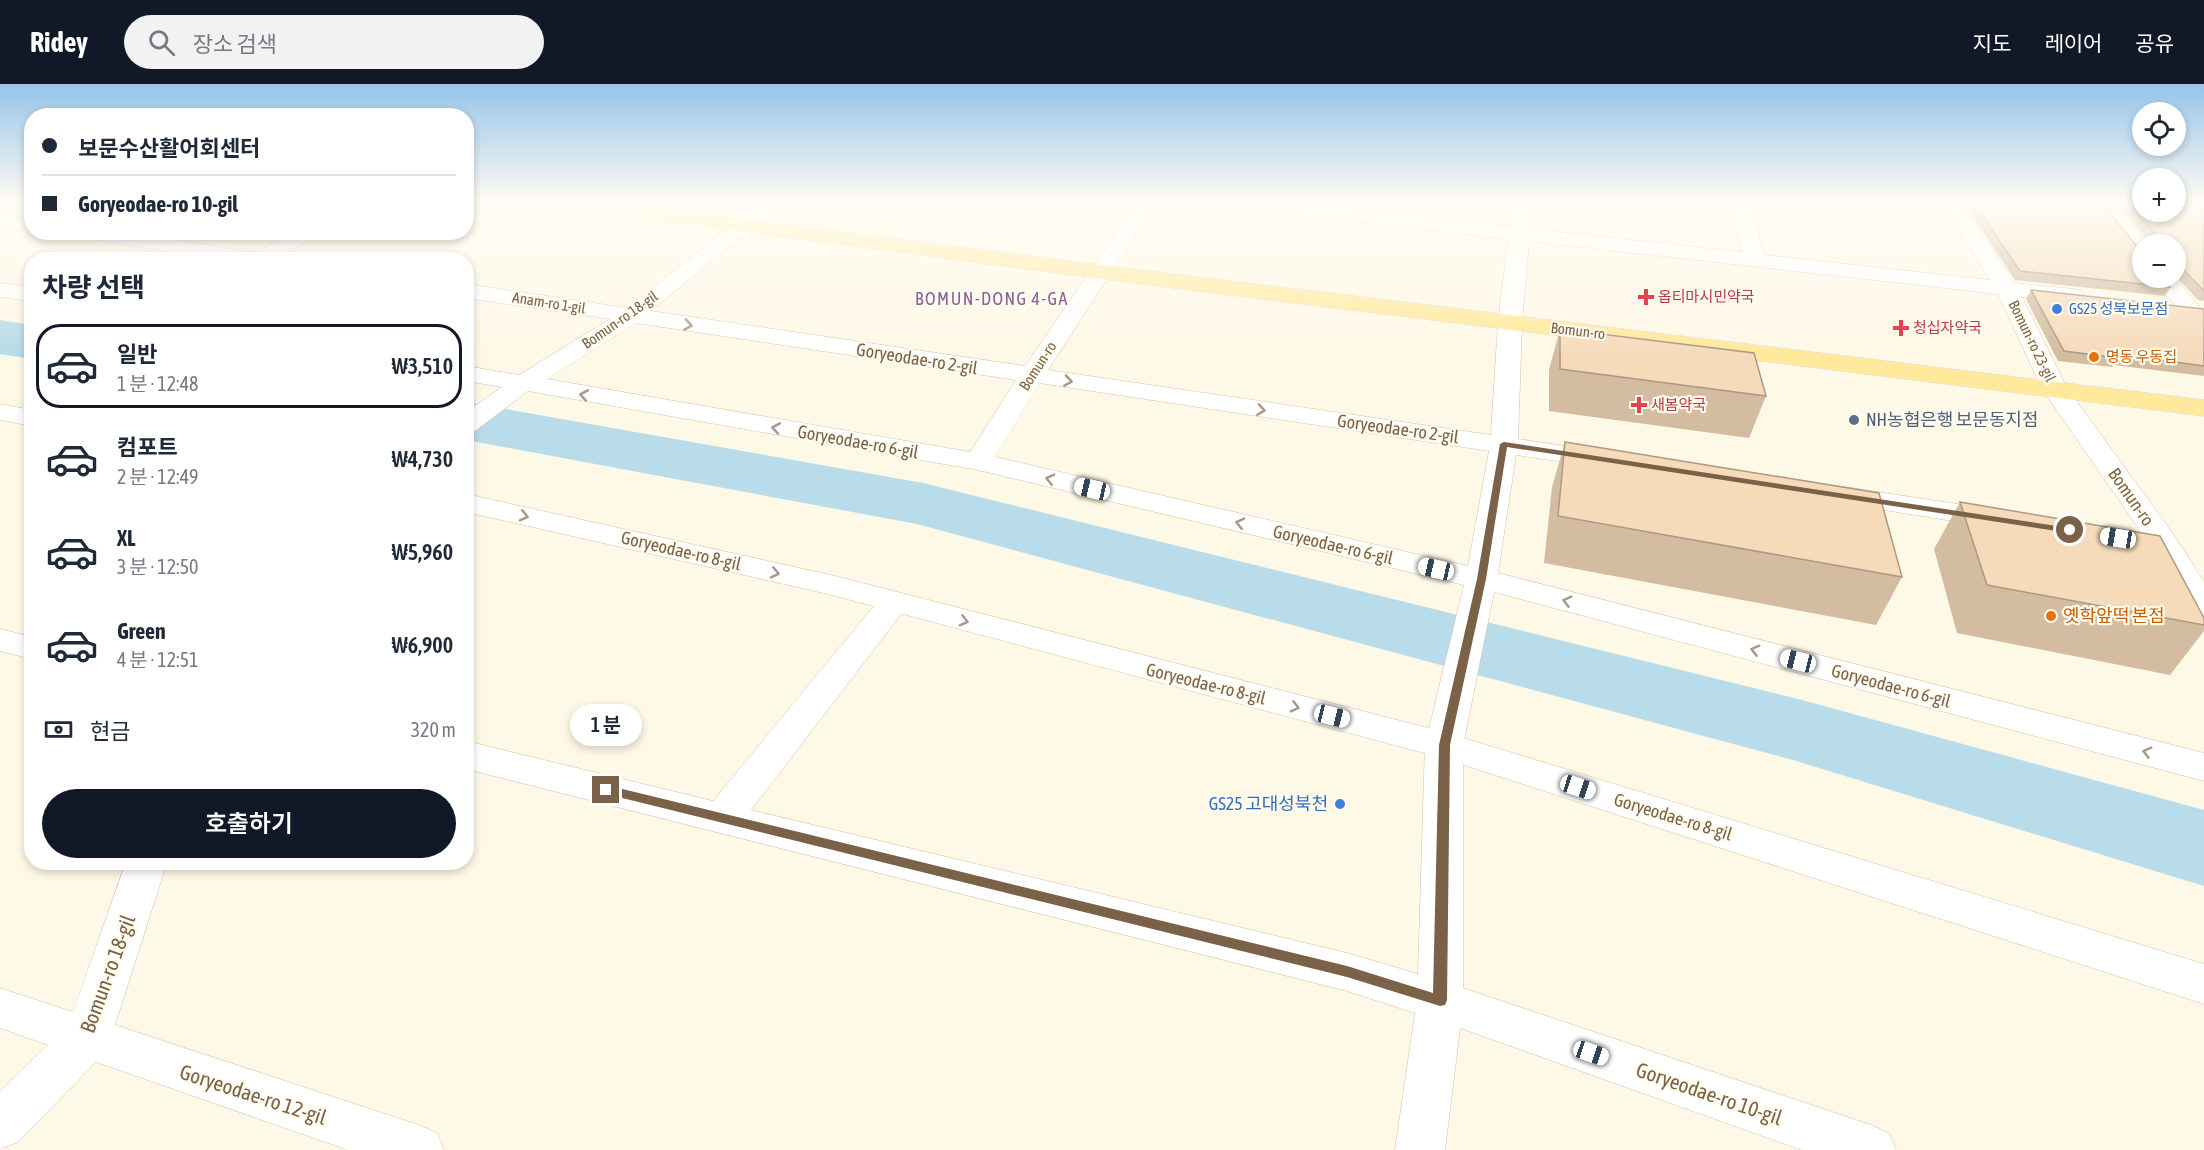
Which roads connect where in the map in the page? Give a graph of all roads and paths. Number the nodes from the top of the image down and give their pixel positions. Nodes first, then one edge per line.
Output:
1 (708, 253) edge
2 (950, 253) edge
3 (1114, 253) edge
4 (1517, 253) edge
5 (1683, 253) edge
6 (1753, 253) edge
7 (1983, 253) edge
8 (1755, 261) junction
9 (1101, 272) junction
10 (2175, 288) edge
11 (2007, 289) junction
12 (0, 290) edge
13 (474, 292) edge
14 (24, 293) edge
15 (2099, 299) edge
16 (2156, 305) edge
17 (2197, 309) edge
18 (630, 316) junction
19 (1510, 323) junction
20 (474, 375) edge
21 (1030, 376) junction
22 (522, 384) junction
23 (2055, 388) junction
24 (2204, 408) edge
25 (0, 412) edge
26 (24, 416) edge
27 (474, 419) edge
28 (1504, 444) junction
29 (978, 462) junction
30 (1634, 464) edge
31 (1811, 491) edge
32 (474, 505) edge
33 (2023, 523) edge
34 (2130, 539) edge
35 (2165, 545) junction
36 (1481, 579) junction
37 (894, 602) junction
38 (2204, 608) edge
39 (0, 640) edge
40 (24, 646) edge
41 (1444, 745) junction
42 (474, 757) edge
43 (2204, 767) edge
44 (722, 818) junction
45 (144, 870) edge
46 (2204, 984) edge
47 (1440, 1000) junction
48 (0, 1008) edge
49 (87, 1039) junction
50 (0, 1125) edge
51 (419, 1150) edge
52 (1420, 1150) edge
53 (1871, 1150) edge

1 - 18 street, Bomun-ro 18-gil
2 - 9 main road, Bomun-ro
3 - 9 street
4 - 19 street
5 - 8 street
6 - 8 street
7 - 11 street, Bomun-ro 23-gil
8 - 11 street
9 - 19 main road, Bomun-ro
9 - 21 street, Bomun-ro
10 - 17 street
11 - 15 street
11 - 23 street, Bomun-ro 23-gil
12 - 14 street
13 - 18 street, Anam-ro 1-gil
16 - 17 street
18 -> 21 street, Goryeodae-ro 2-gil
18 - 22 street, Bomun-ro 18-gil
19 - 23 main road, Bomun-ro
19 - 28 street
20 - 22 street, Goryeodae-ro 6-gil
21 -> 28 street, Goryeodae-ro 2-gil
21 - 29 street, Bomun-ro
22 - 27 street, Bomun-ro 18-gil
29 -> 22 street, Goryeodae-ro 6-gil
23 - 24 main road, Bomun-ro
23 - 35 street, Bomun-ro
25 - 26 street
28 - 30 street, Goryeodae-ro 2-gil
28 - 36 street
36 -> 29 street, Goryeodae-ro 6-gil
31 - 33 street
32 -> 37 street, Goryeodae-ro 8-gil
34 - 35 street
35 - 38 street, Bomun-ro
36 - 41 street
43 -> 36 street, Goryeodae-ro 6-gil
37 -> 41 street, Goryeodae-ro 8-gil
37 - 44 street
39 - 40 street
41 - 46 street, Goryeodae-ro 8-gil
41 - 47 street
42 - 44 street, Goryeodae-ro 10-gil
44 - 47 street, Goryeodae-ro 10-gil
45 - 49 street, Bomun-ro 18-gil
47 - 52 street
47 - 53 street, Goryeodae-ro 10-gil
48 - 49 street, Goryeodae-ro 12-gil
49 - 50 street, Bomun-ro 18-gil
49 - 51 street, Goryeodae-ro 12-gil

